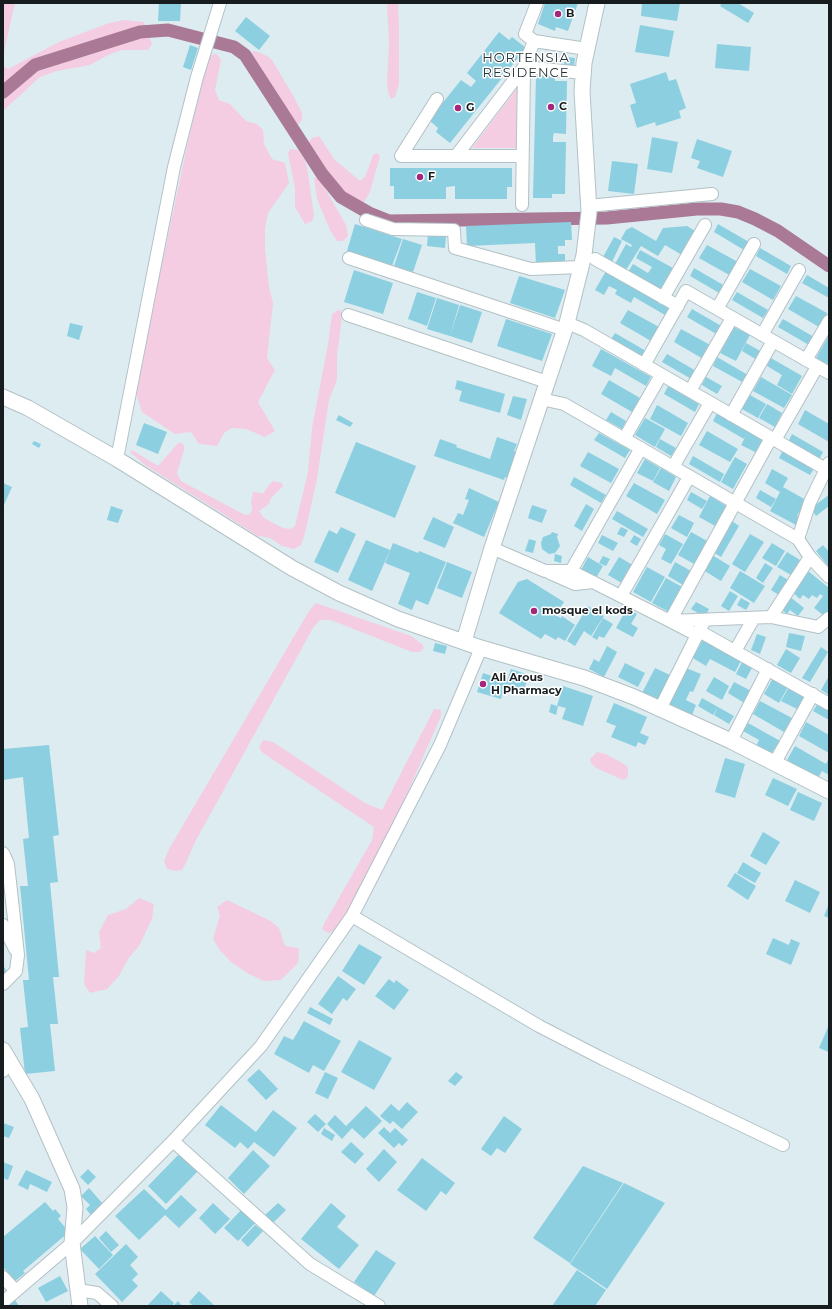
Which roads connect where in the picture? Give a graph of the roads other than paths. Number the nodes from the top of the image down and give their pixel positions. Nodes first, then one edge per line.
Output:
1 (220, 3) edge
2 (537, 3) edge
3 (597, 3) edge
4 (534, 41) junction
5 (587, 49) junction
6 (524, 67) junction
7 (583, 73) junction
8 (437, 100) dead end
9 (456, 156) junction
10 (522, 156) junction
11 (712, 194) dead end
12 (522, 205) dead end
13 (588, 206) junction
14 (366, 220) dead end
15 (705, 225) dead end
16 (754, 244) dead end
17 (349, 258) dead end
18 (595, 259) dead end
19 (581, 267) junction
20 (799, 270) dead end
21 (672, 283) junction
22 (686, 291) junction
23 (663, 298) junction
24 (678, 306) junction
25 (717, 309) junction
26 (348, 315) dead end
27 (732, 318) junction
28 (829, 321) edge
29 (566, 326) junction
30 (762, 335) junction
31 (773, 342) junction
32 (806, 360) junction
33 (644, 365) junction
34 (817, 367) junction
35 (829, 373) edge
36 (661, 375) junction
37 (547, 382) junction
38 (690, 391) junction
39 (3, 397) edge
40 (541, 399) junction
41 (710, 403) junction
42 (731, 415) junction
43 (624, 439) junction
44 (773, 439) junction
45 (641, 448) junction
46 (116, 458) junction
47 (673, 467) junction
48 (828, 468) edge
49 (689, 477) junction
50 (735, 503) junction
51 (798, 539) junction
52 (492, 548) junction
53 (810, 557) junction
54 (545, 571) junction
55 (570, 572) junction
56 (829, 577) edge
57 (593, 582) junction
58 (621, 596) junction
59 (771, 617) junction
60 (754, 618) junction
61 (829, 618) edge
62 (705, 620) junction
63 (670, 621) junction
64 (698, 633) junction
65 (464, 641) junction
66 (481, 648) junction
67 (735, 650) junction
68 (768, 669) junction
69 (813, 694) junction
70 (829, 704) edge
71 (660, 709) junction
72 (731, 741) junction
73 (774, 764) junction
74 (829, 791) edge
75 (3, 853) edge
76 (352, 916) junction
77 (3, 925) edge
78 (18, 955) junction
79 (3, 984) edge
80 (5, 1060) edge
81 (173, 1141) junction
82 (783, 1145) dead end
83 (72, 1243) junction
84 (3, 1277) edge
85 (16, 1290) junction
86 (78, 1290) junction
87 (3, 1302) edge
88 (80, 1306) edge
89 (112, 1306) edge
90 (379, 1306) edge

1 - 46 street
2 - 4 street
3 - 5 main road
4 - 5 street
4 - 6 street
5 - 7 main road
6 - 7 street
6 - 9 street
6 - 10 street
7 - 13 main road
8 - 9 street
9 - 10 street
10 - 12 street
11 - 13 street
13 - 19 main road
14 - 19 street
15 - 21 street
16 - 25 street
17 - 29 street
18 - 23 street
19 - 29 main road
20 - 30 street
21 - 22 street
21 - 23 street
22 - 24 street
22 - 25 street
23 - 24 street
24 - 33 street
25 - 27 street
26 - 37 street
27 - 30 street
27 - 38 street
28 - 32 street
29 - 33 street
29 - 37 main road
30 - 31 street
31 - 32 street
31 - 42 street
32 - 34 street
33 - 36 street
34 - 35 street
34 - 44 street
36 - 38 street
36 - 43 street
37 - 40 main road
38 - 41 street
39 - 46 main road
40 - 43 street
40 - 52 main road
41 - 42 street
41 - 47 street
42 - 44 street
43 - 45 street
44 - 48 street
44 - 50 street
45 - 47 street
45 - 55 street
46 - 65 main road
47 - 49 street
48 - 51 street
49 - 50 street
49 - 58 street
50 - 51 street
50 - 63 street
51 - 53 street
52 - 54 street
52 - 65 main road
53 - 56 street
53 - 59 street
54 - 55 street
54 - 57 street
55 - 57 street
57 - 58 street
58 - 63 street
59 - 60 street
59 - 61 street
60 - 62 street
60 - 67 street
62 - 63 street
62 - 64 street
63 - 64 street
64 - 67 street
64 - 71 street
65 - 66 main road
66 - 71 main road
66 - 76 street
67 - 68 street
68 - 69 street
68 - 72 street
69 - 70 street
69 - 73 street
71 - 72 main road
72 - 73 main road
73 - 74 main road
75 - 78 street
76 - 81 street
76 - 82 street
77 - 78 street
78 - 79 street
80 - 83 main road
81 - 83 street
81 - 90 street
83 - 85 street
83 - 86 main road
84 - 85 street
85 - 87 street
86 - 88 main road
86 - 89 street

